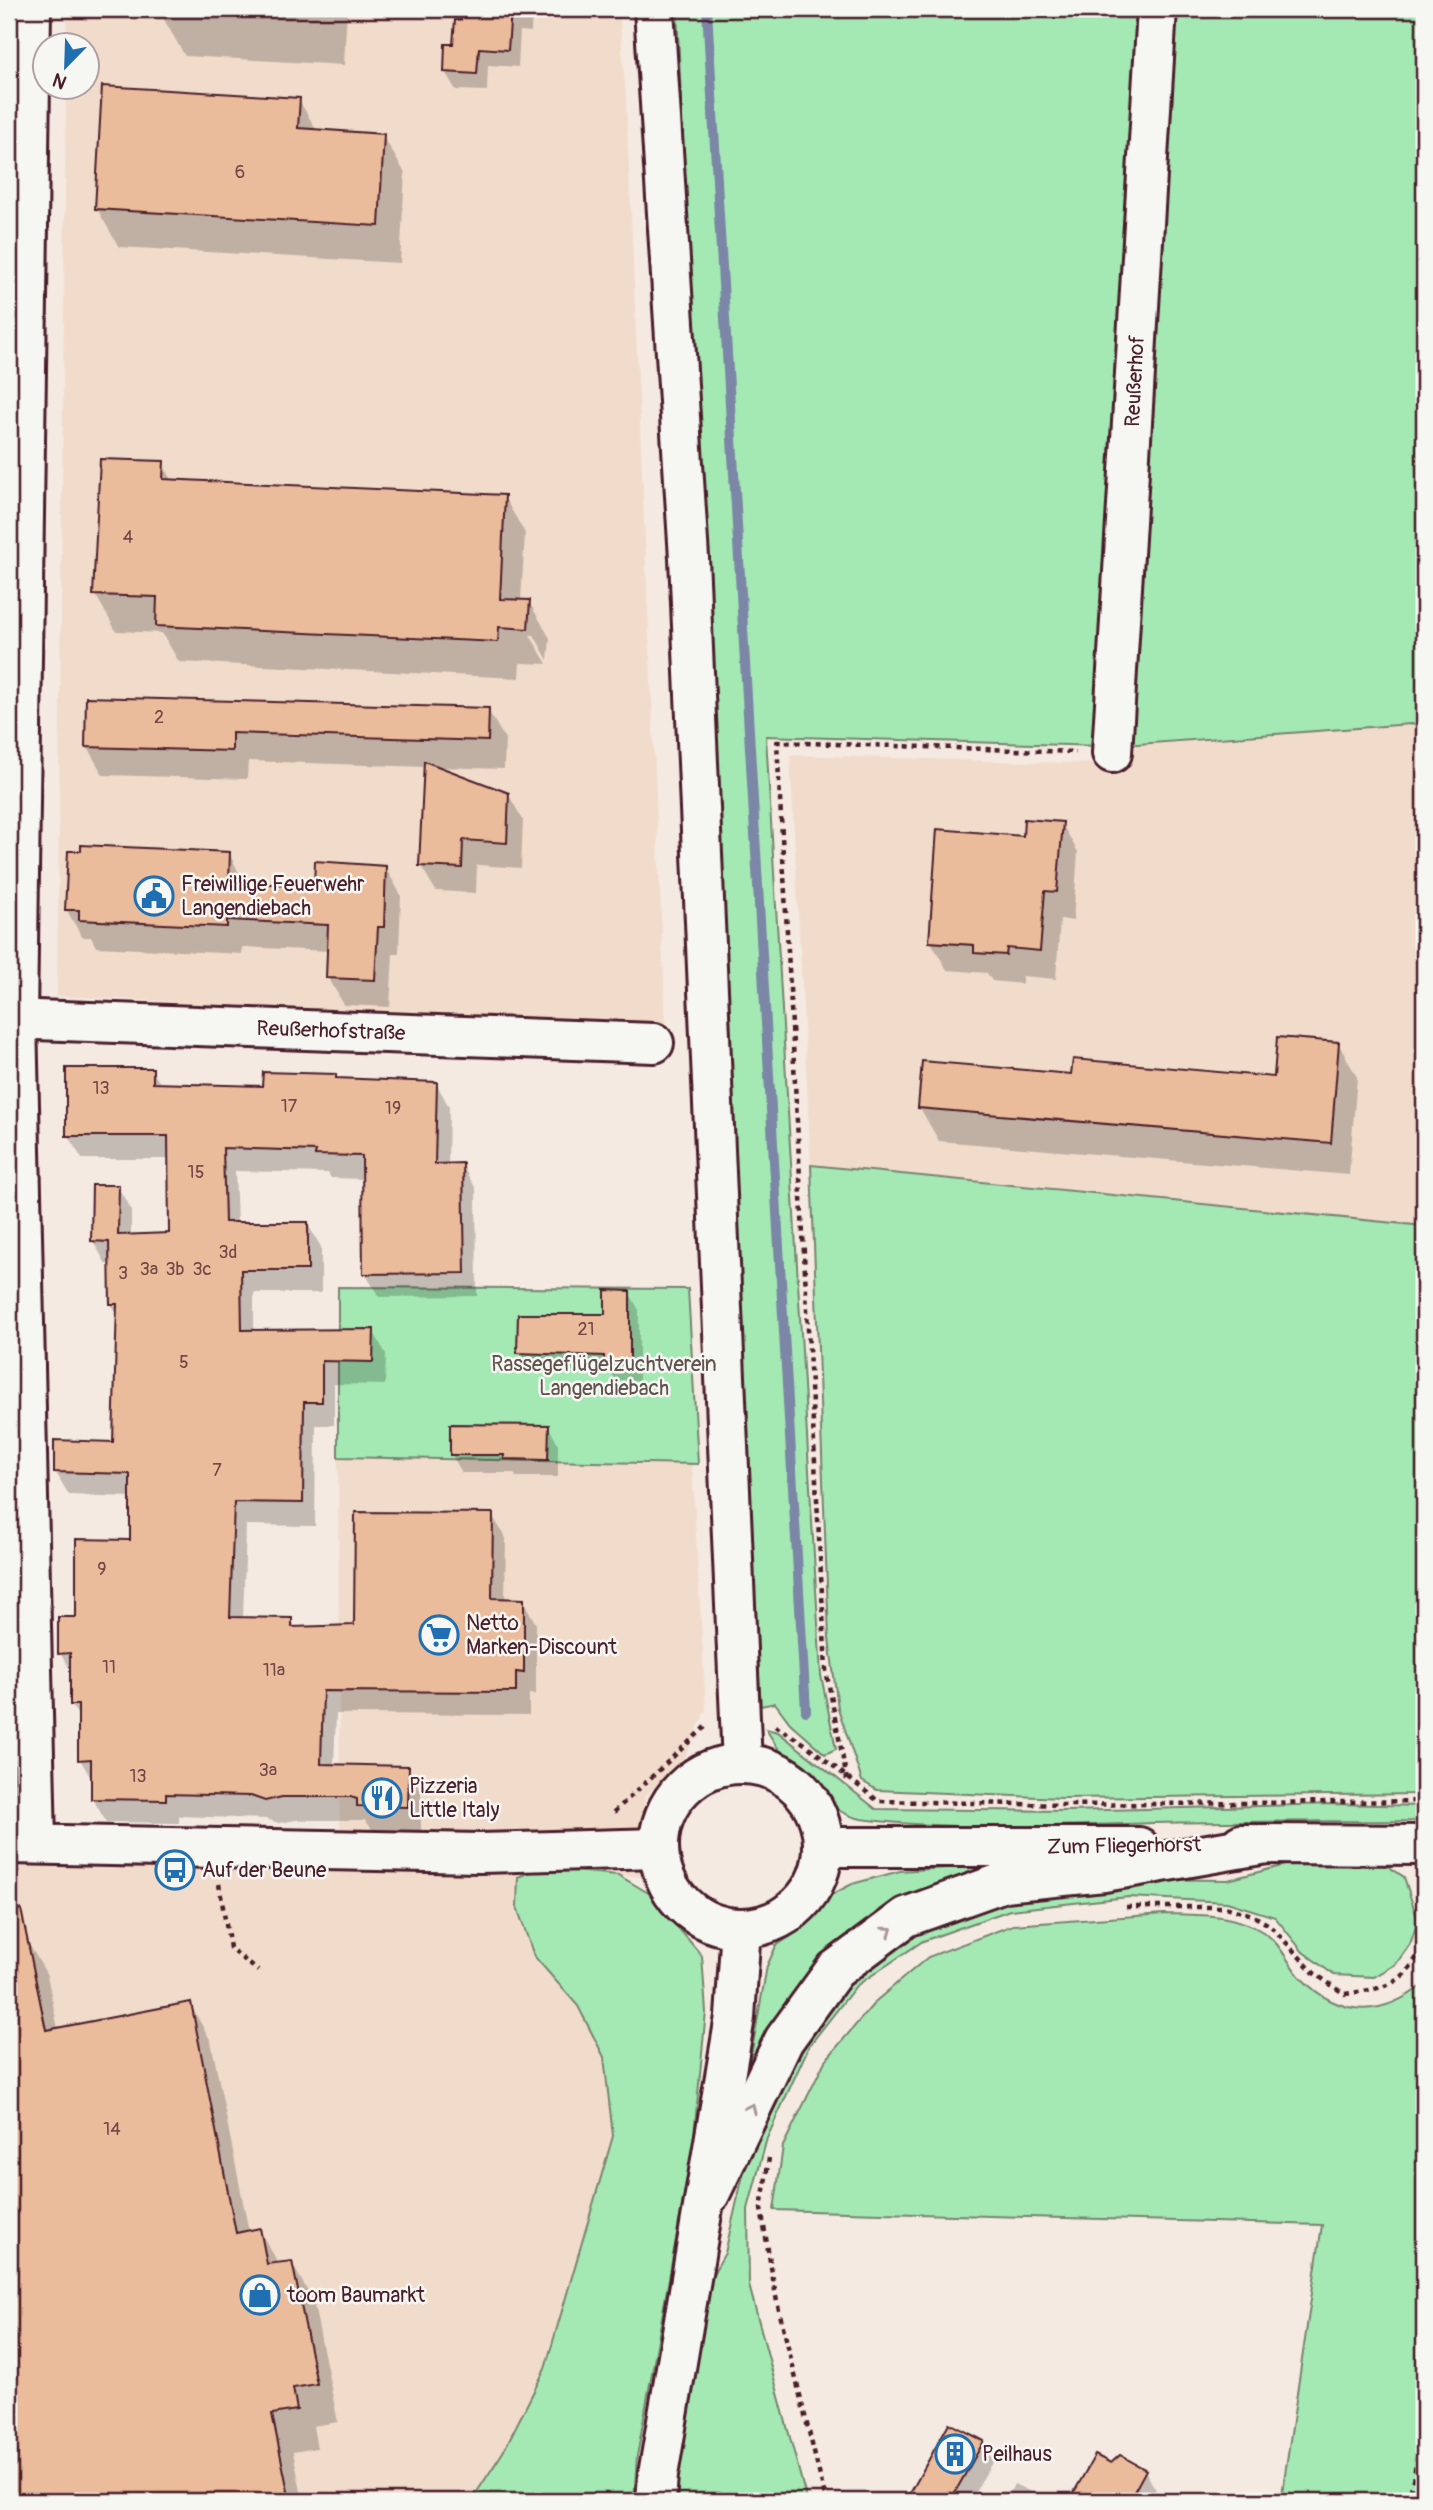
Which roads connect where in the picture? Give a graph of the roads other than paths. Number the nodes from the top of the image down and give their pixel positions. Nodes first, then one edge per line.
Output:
1 (31, 9) edge
2 (654, 9) edge
3 (1157, 9) edge
4 (1112, 753) road end
5 (13, 1019) edge
6 (654, 1043) dead end
7 (742, 1764) junction
8 (22, 1843) edge
9 (1266, 1844) junction
10 (1424, 1845) edge
11 (824, 1847) junction
12 (658, 1848) junction
13 (741, 1928) junction
14 (701, 2214) junction
15 (656, 2501) edge

1 - 5 street
2 - 7 street
3 - 4 street, Reußerhof
5 - 6 street, Reußerhofstraße
5 - 8 street
7 - 11 street
7 - 12 street
8 - 12 street
9 - 10 street, Zum Fliegerhorst
9 - 11 street, Zum Fliegerhorst
14 -> 9 street
11 - 13 street
12 - 13 street
13 - 14 street
14 - 15 street

